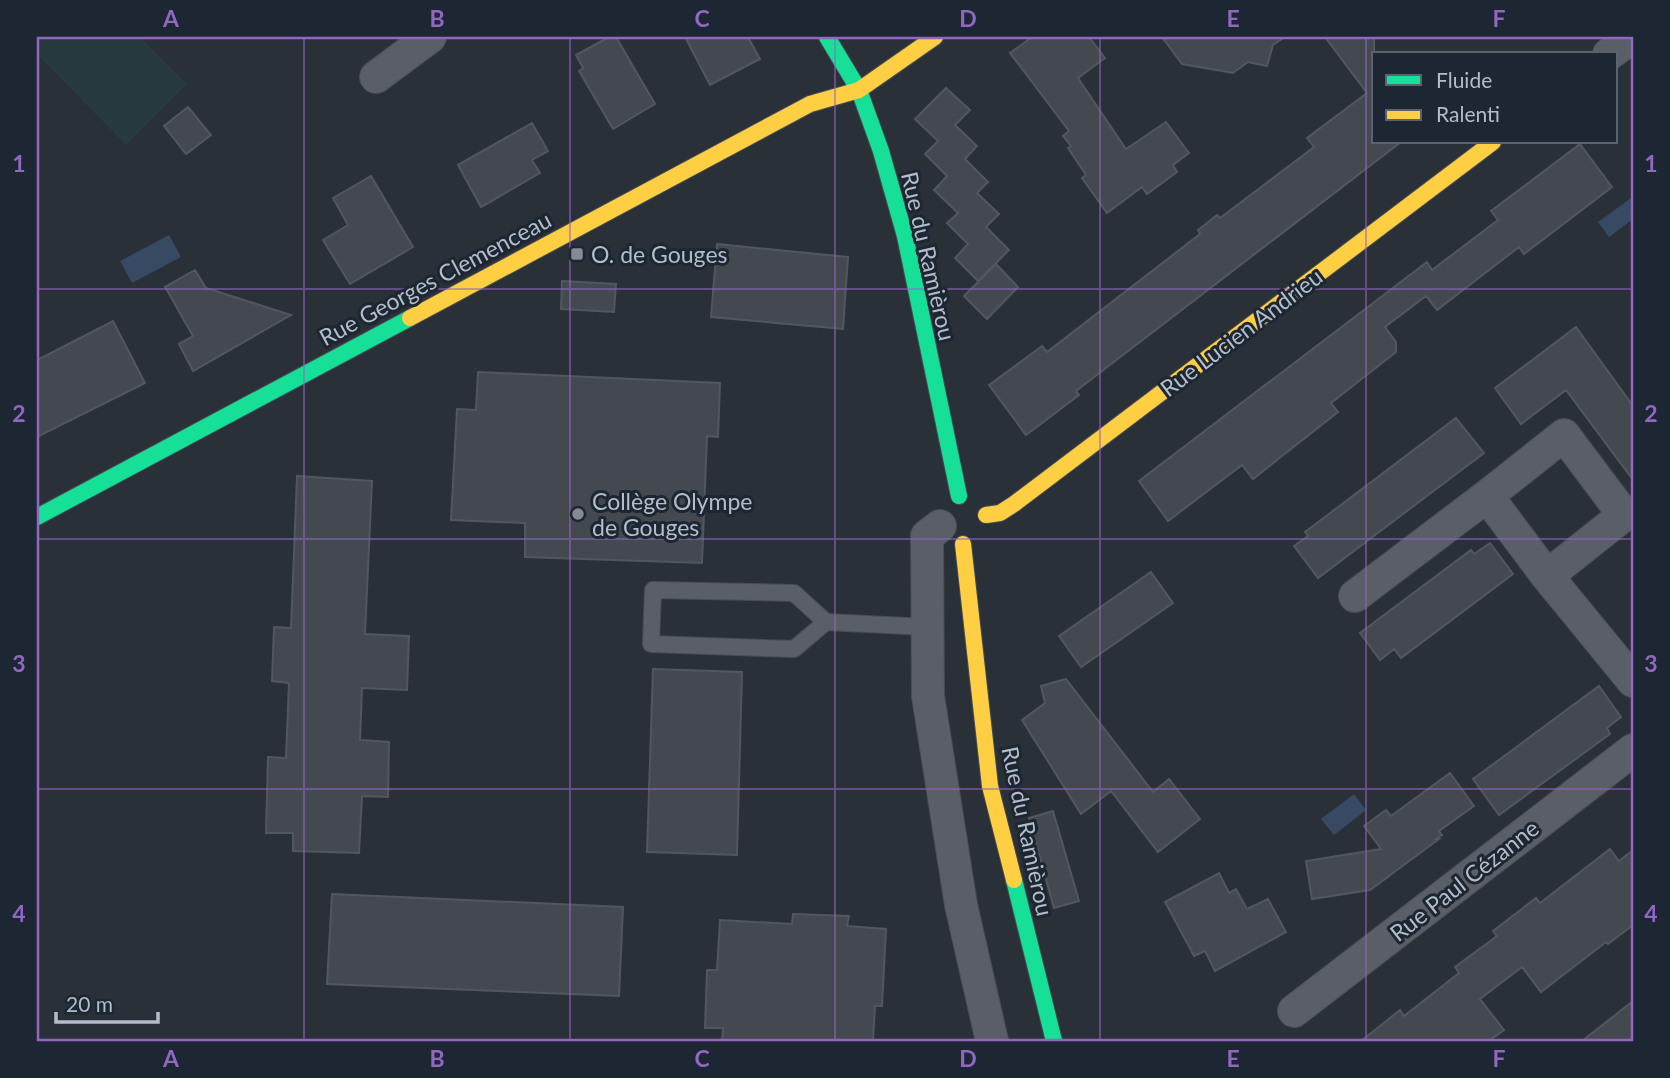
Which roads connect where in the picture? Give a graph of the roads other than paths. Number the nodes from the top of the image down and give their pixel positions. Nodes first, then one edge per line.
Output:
1 (430, 37) edge
2 (827, 37) edge
3 (935, 37) edge
4 (1633, 37) edge
5 (1612, 52) edge
6 (376, 77) dead end
7 (859, 90) junction
8 (1490, 144) edge
9 (1487, 496) junction
10 (37, 517) edge
11 (965, 517) junction
12 (1546, 576) junction
13 (1355, 596) dead end
14 (826, 622) junction
15 (927, 627) junction
16 (1633, 681) edge
17 (1633, 750) edge
18 (1294, 1011) dead end
19 (992, 1041) edge
20 (1054, 1041) edge

1 - 6 street
2 - 7 street, Rue du Ramièrou
3 - 7 street, Rue Georges Clemenceau
4 - 5 street
7 - 10 street, Rue Georges Clemenceau
7 - 11 street, Rue du Ramièrou
8 - 11 street, Rue Lucien Andrieu
9 - 12 street
9 - 12 street
9 - 13 street
11 - 15 street
11 - 20 street, Rue du Ramièrou
12 - 16 street
14 - 14 lane
14 - 15 lane
15 - 19 street
17 - 18 street, Rue Paul Cézanne

